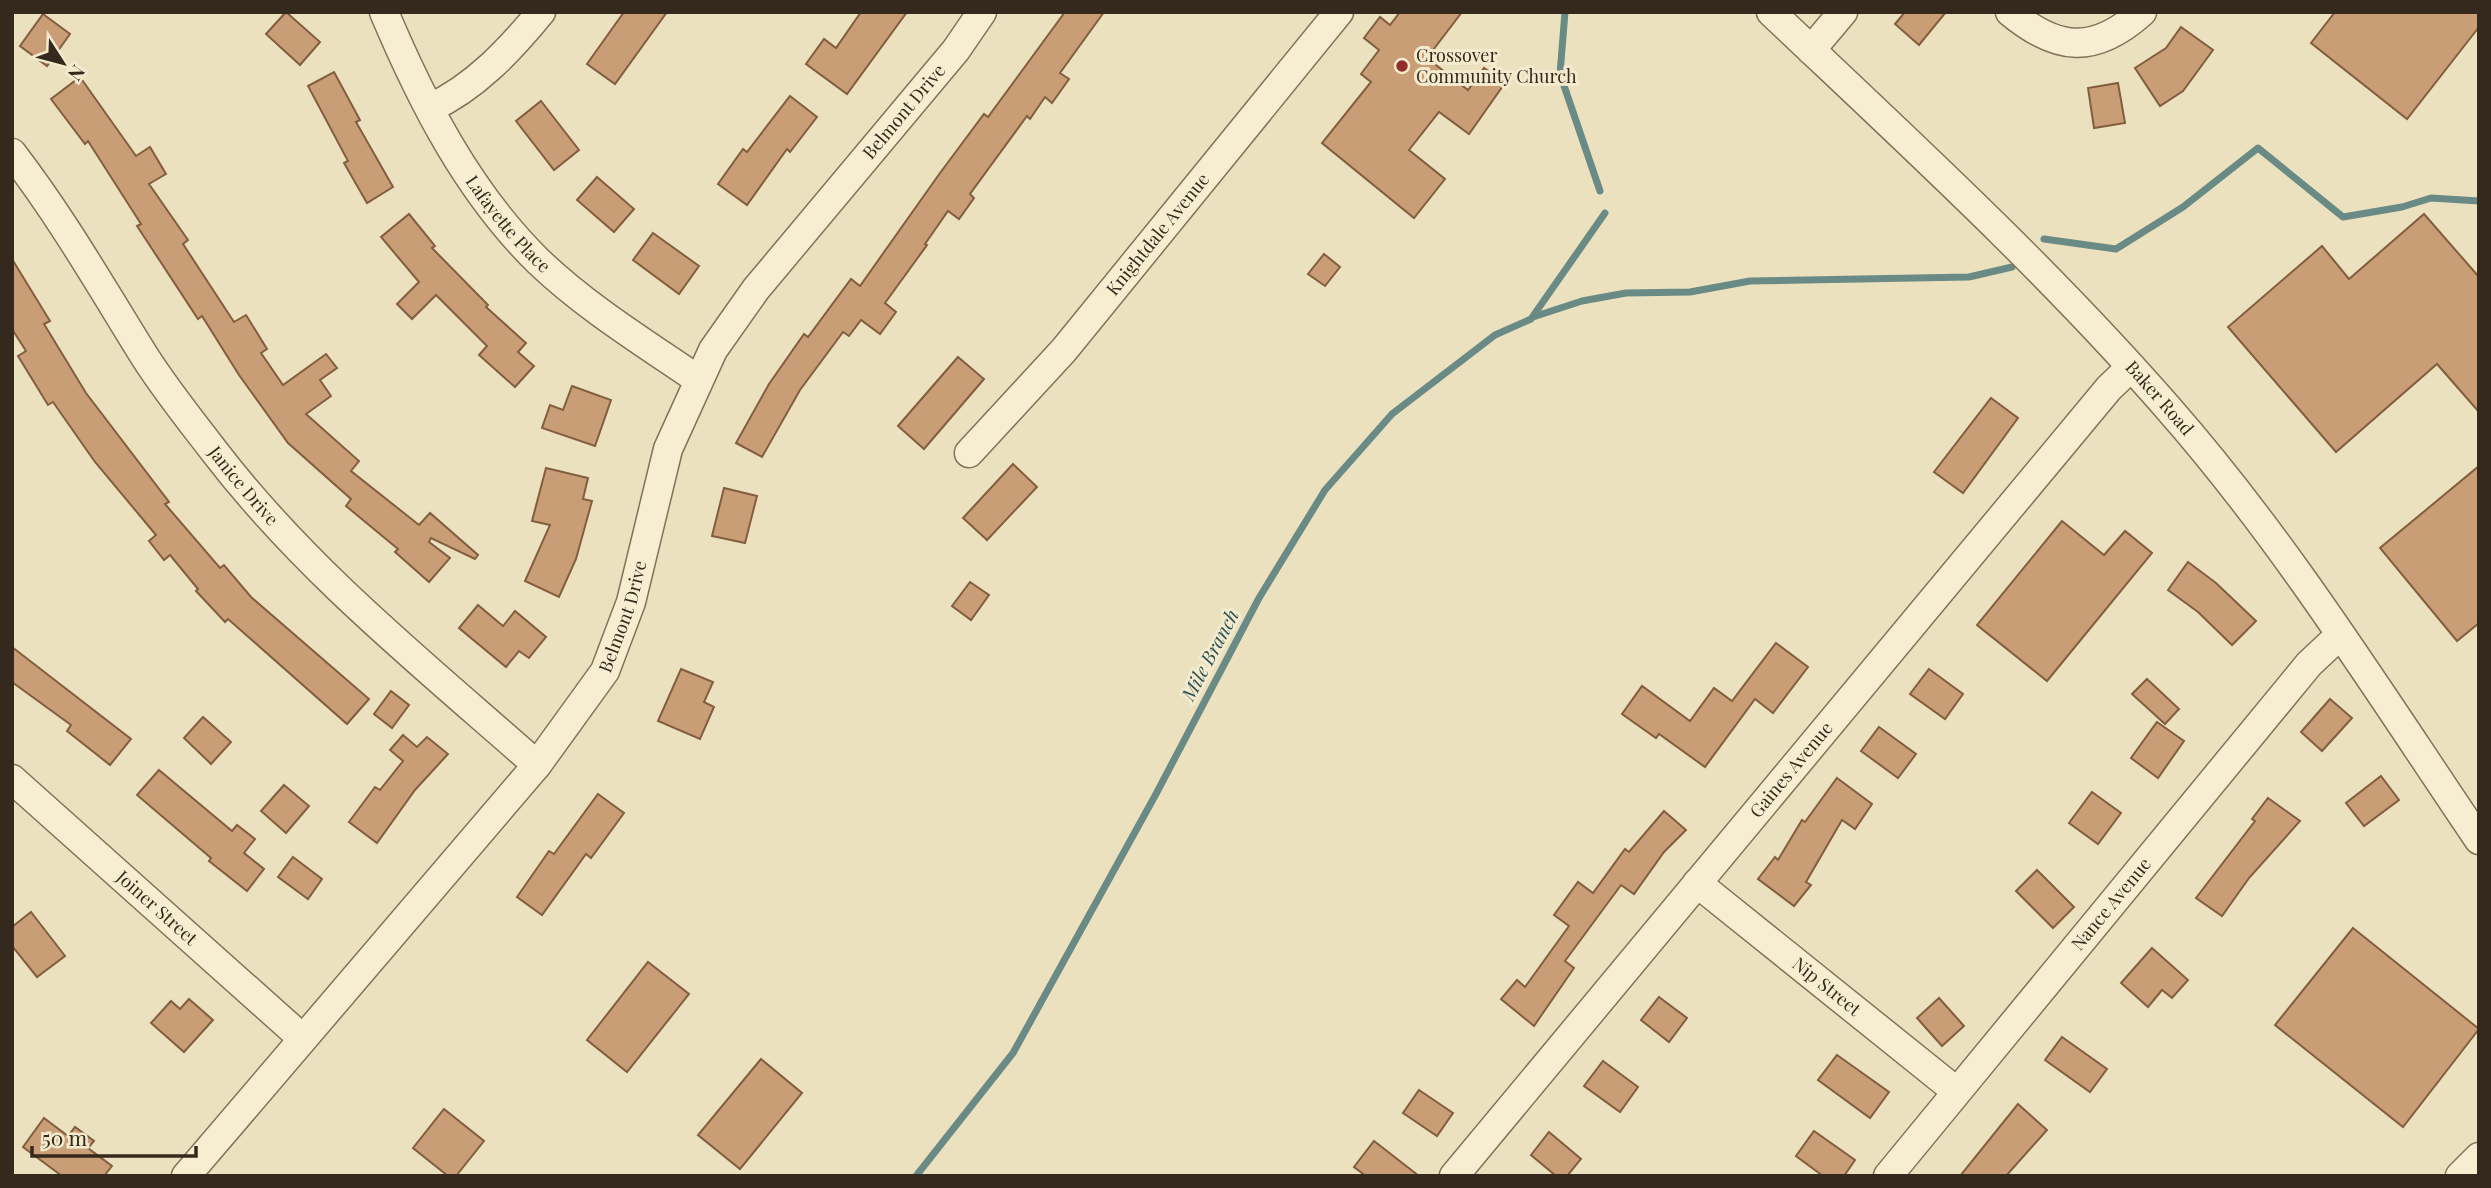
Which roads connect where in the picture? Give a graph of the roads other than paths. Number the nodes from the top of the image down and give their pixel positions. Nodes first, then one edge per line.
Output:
1 (384, 12) edge
2 (541, 12) edge
3 (982, 12) edge
4 (1339, 12) edge
5 (1772, 12) edge
6 (1843, 12) edge
7 (2010, 12) edge
8 (2142, 12) edge
9 (1811, 50) junction
10 (430, 108) junction
11 (12, 153) edge
12 (2131, 367) junction
13 (697, 379) junction
14 (969, 453) dead end
15 (2340, 635) junction
16 (537, 765) junction
17 (12, 779) edge
18 (2479, 840) edge
19 (1697, 883) junction
20 (302, 1038) junction
21 (1956, 1091) junction
22 (2479, 1157) edge
23 (186, 1176) edge
24 (1454, 1176) edge
25 (1888, 1176) edge
26 (2460, 1176) edge

1 - 10 street, Lafayette Place
2 - 10 street
3 - 13 street, Belmont Drive
4 - 14 street, Knightdale Avenue
5 - 9 street, Baker Road
6 - 9 street
7 - 8 street
9 - 12 street, Baker Road
10 - 13 street, Lafayette Place
11 - 16 street, Janice Drive
12 - 15 street, Baker Road
12 - 19 street, Gaines Avenue
13 - 16 street, Belmont Drive
15 - 18 street, Baker Road
15 - 21 street, Nance Avenue
16 - 20 street, Belmont Drive
17 - 20 street, Joiner Street
19 - 21 street, Nip Street
19 - 24 street, Gaines Avenue
20 - 23 street, Belmont Drive
21 - 25 street, Nance Avenue
22 - 26 street

